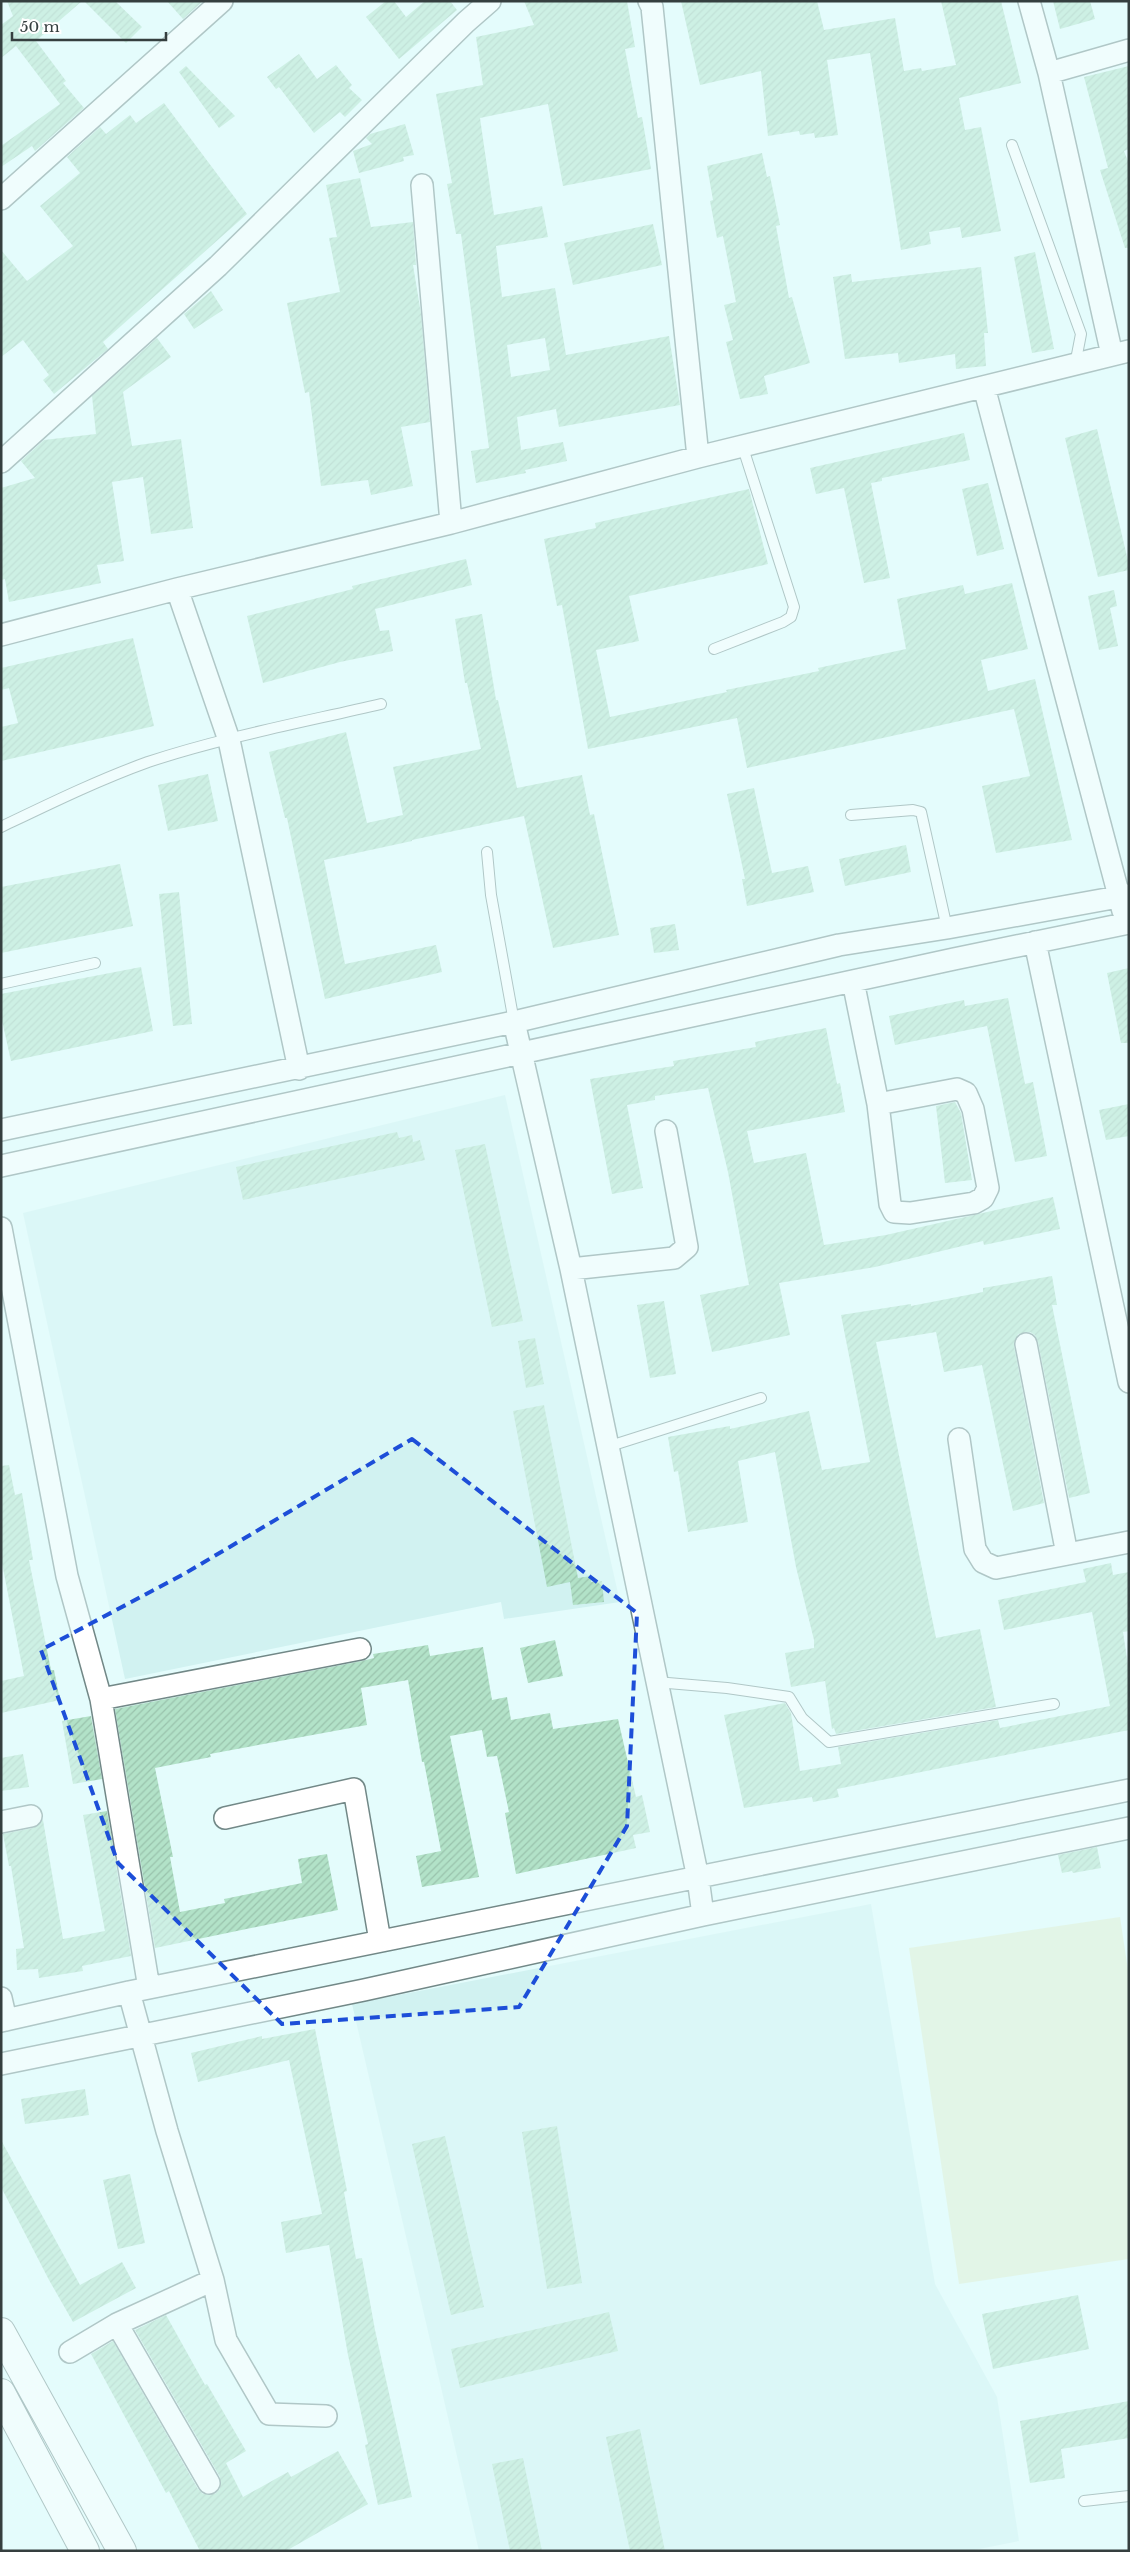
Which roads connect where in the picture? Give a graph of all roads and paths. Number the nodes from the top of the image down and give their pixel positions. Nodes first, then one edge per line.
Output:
1 (222, 1) edge
2 (490, 1) edge
3 (649, 1) edge
4 (1029, 1) edge
5 (1129, 50) edge
6 (1049, 73) junction
7 (1012, 145) dead end
8 (422, 185) dead end
9 (1, 199) edge
10 (1120, 353) edge
11 (1075, 364) junction
12 (984, 387) junction
13 (742, 448) junction
14 (698, 457) junction
15 (1, 462) edge
16 (451, 524) junction
17 (177, 590) junction
18 (1, 635) edge
19 (714, 648) dead end
20 (381, 704) dead end
21 (229, 740) junction
22 (851, 816) dead end
23 (1, 827) edge
24 (486, 852) dead end
25 (1124, 896) edge
26 (1128, 923) edge
27 (947, 928) junction
28 (1035, 942) junction
29 (96, 963) dead end
30 (853, 981) junction
31 (1, 984) edge
32 (514, 1022) junction
33 (523, 1052) junction
34 (299, 1069) junction
35 (878, 1104) junction
36 (1, 1130) edge
37 (666, 1131) dead end
38 (1, 1166) edge
39 (1, 1228) edge
40 (570, 1269) junction
41 (1026, 1344) dead end
42 (1129, 1382) edge
43 (761, 1398) dead end
44 (959, 1439) dead end
45 (607, 1447) junction
46 (1129, 1542) edge
47 (1067, 1554) junction
48 (360, 1649) dead end
49 (656, 1682) junction
50 (100, 1698) junction
51 (1054, 1704) dead end
52 (1129, 1790) edge
53 (32, 1816) dead end
54 (224, 1818) dead end
55 (1, 1822) edge
56 (1129, 1828) edge
57 (698, 1878) junction
58 (703, 1915) junction
59 (380, 1941) junction
60 (149, 1988) junction
61 (129, 1992) junction
62 (1, 1998) edge
63 (4, 2021) edge
64 (140, 2034) junction
65 (1, 2064) edge
66 (213, 2280) junction
67 (117, 2324) junction
68 (1, 2332) edge
69 (70, 2352) dead end
70 (1, 2394) edge
71 (326, 2416) dead end
72 (209, 2483) dead end
73 (1129, 2496) edge
74 (1084, 2501) dead end
75 (85, 2551) edge
76 (122, 2551) edge

1 - 9 street
2 - 15 street
3 - 14 street
4 - 6 street
5 - 6 street
6 - 10 street
7 - 11 lane
8 - 16 street
10 - 11 street
11 - 12 street
12 - 13 street
12 - 25 street
13 - 14 street
13 - 19 lane
14 - 16 street
16 - 17 street
17 - 18 street
17 - 21 street
20 - 21 lane
21 - 23 lane
21 - 34 street
22 - 27 lane
24 - 32 lane
25 - 26 street
25 - 27 street
26 - 28 street
27 - 32 street
28 - 30 street
28 - 42 street
29 - 31 lane
30 - 33 street
30 - 35 street
32 - 33 street
32 - 34 street
33 - 38 street
33 - 40 street
34 - 36 street
35 - 35 street
37 - 40 street
39 - 50 street
40 - 45 street
41 - 47 street
43 - 45 lane
44 - 47 street
45 - 49 street
46 - 47 street
48 - 50 street
49 - 51 lane
49 - 57 street
50 - 60 street
52 - 57 street
53 - 55 street
54 - 59 street
56 - 58 street
57 - 58 street
57 - 59 street
58 - 64 street
59 - 60 street
60 - 61 street
61 - 63 street
61 - 64 street
62 - 63 street
64 - 65 street
64 - 66 street
66 - 67 street
66 - 71 street
67 - 69 street
67 - 72 street
68 - 76 main road
70 - 75 main road
73 - 74 lane

